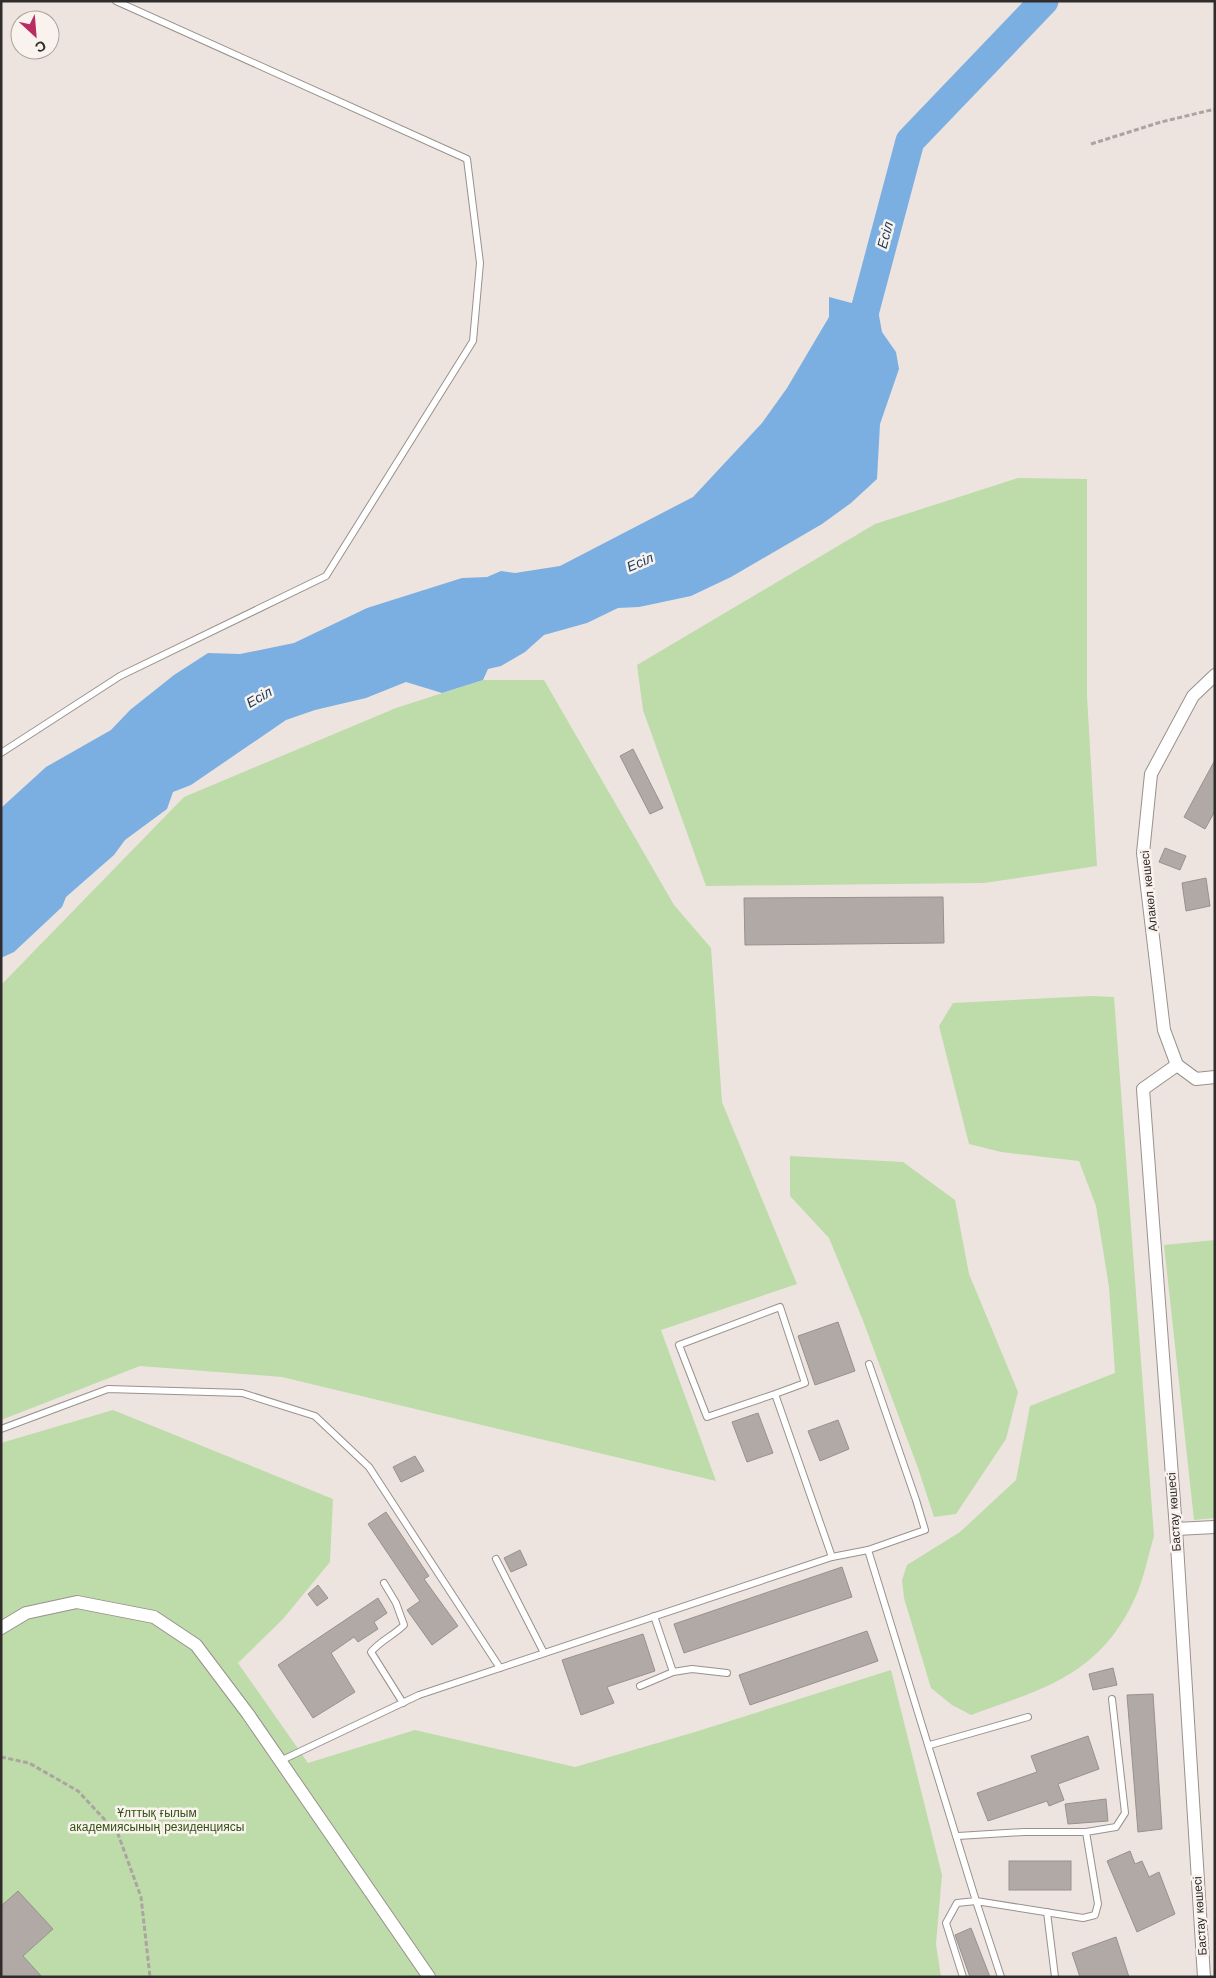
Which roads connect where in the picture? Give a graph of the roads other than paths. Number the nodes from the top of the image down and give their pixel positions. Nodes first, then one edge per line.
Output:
1 (116, 1) edge
2 (1215, 675) edge
3 (1, 753) edge
4 (1177, 1065) junction
5 (1215, 1077) edge
6 (869, 1364) dead end
7 (775, 1394) junction
8 (1, 1429) edge
9 (1215, 1527) edge
10 (1176, 1529) junction
11 (868, 1550) junction
12 (832, 1557) junction
13 (496, 1559) dead end
14 (384, 1584) dead end
15 (654, 1616) junction
16 (1, 1628) edge
17 (544, 1653) junction
18 (500, 1668) junction
19 (673, 1672) junction
20 (727, 1674) dead end
21 (640, 1686) dead end
22 (1112, 1699) dead end
23 (403, 1703) junction
24 (1028, 1717) dead end
25 (930, 1745) junction
26 (280, 1760) junction
27 (1086, 1832) junction
28 (958, 1836) junction
29 (976, 1900) junction
30 (1047, 1912) junction
31 (429, 1977) edge
32 (963, 1977) edge
33 (1001, 1977) edge
34 (1055, 1977) edge
35 (1204, 1977) edge

1 - 3 lane
2 - 4 street, Алакөл көшесі
4 - 5 street
4 - 10 street, Бастау көшесі
6 - 11 lane
7 - 7 lane
7 - 12 lane
8 - 18 lane
9 - 10 street
10 - 35 street, Бастау көшесі
11 - 12 lane
11 - 25 lane
12 - 15 lane
13 - 17 lane
14 - 23 lane
15 - 17 lane
15 - 19 lane
16 - 26 street
17 - 18 lane
18 - 23 lane
19 - 20 lane
19 - 21 lane
22 - 27 lane
23 - 26 lane
24 - 25 lane
25 - 28 lane
26 - 31 street
27 - 28 lane
27 - 30 lane
28 - 29 lane
29 - 30 lane
29 - 32 lane
29 - 33 lane
30 - 34 lane

